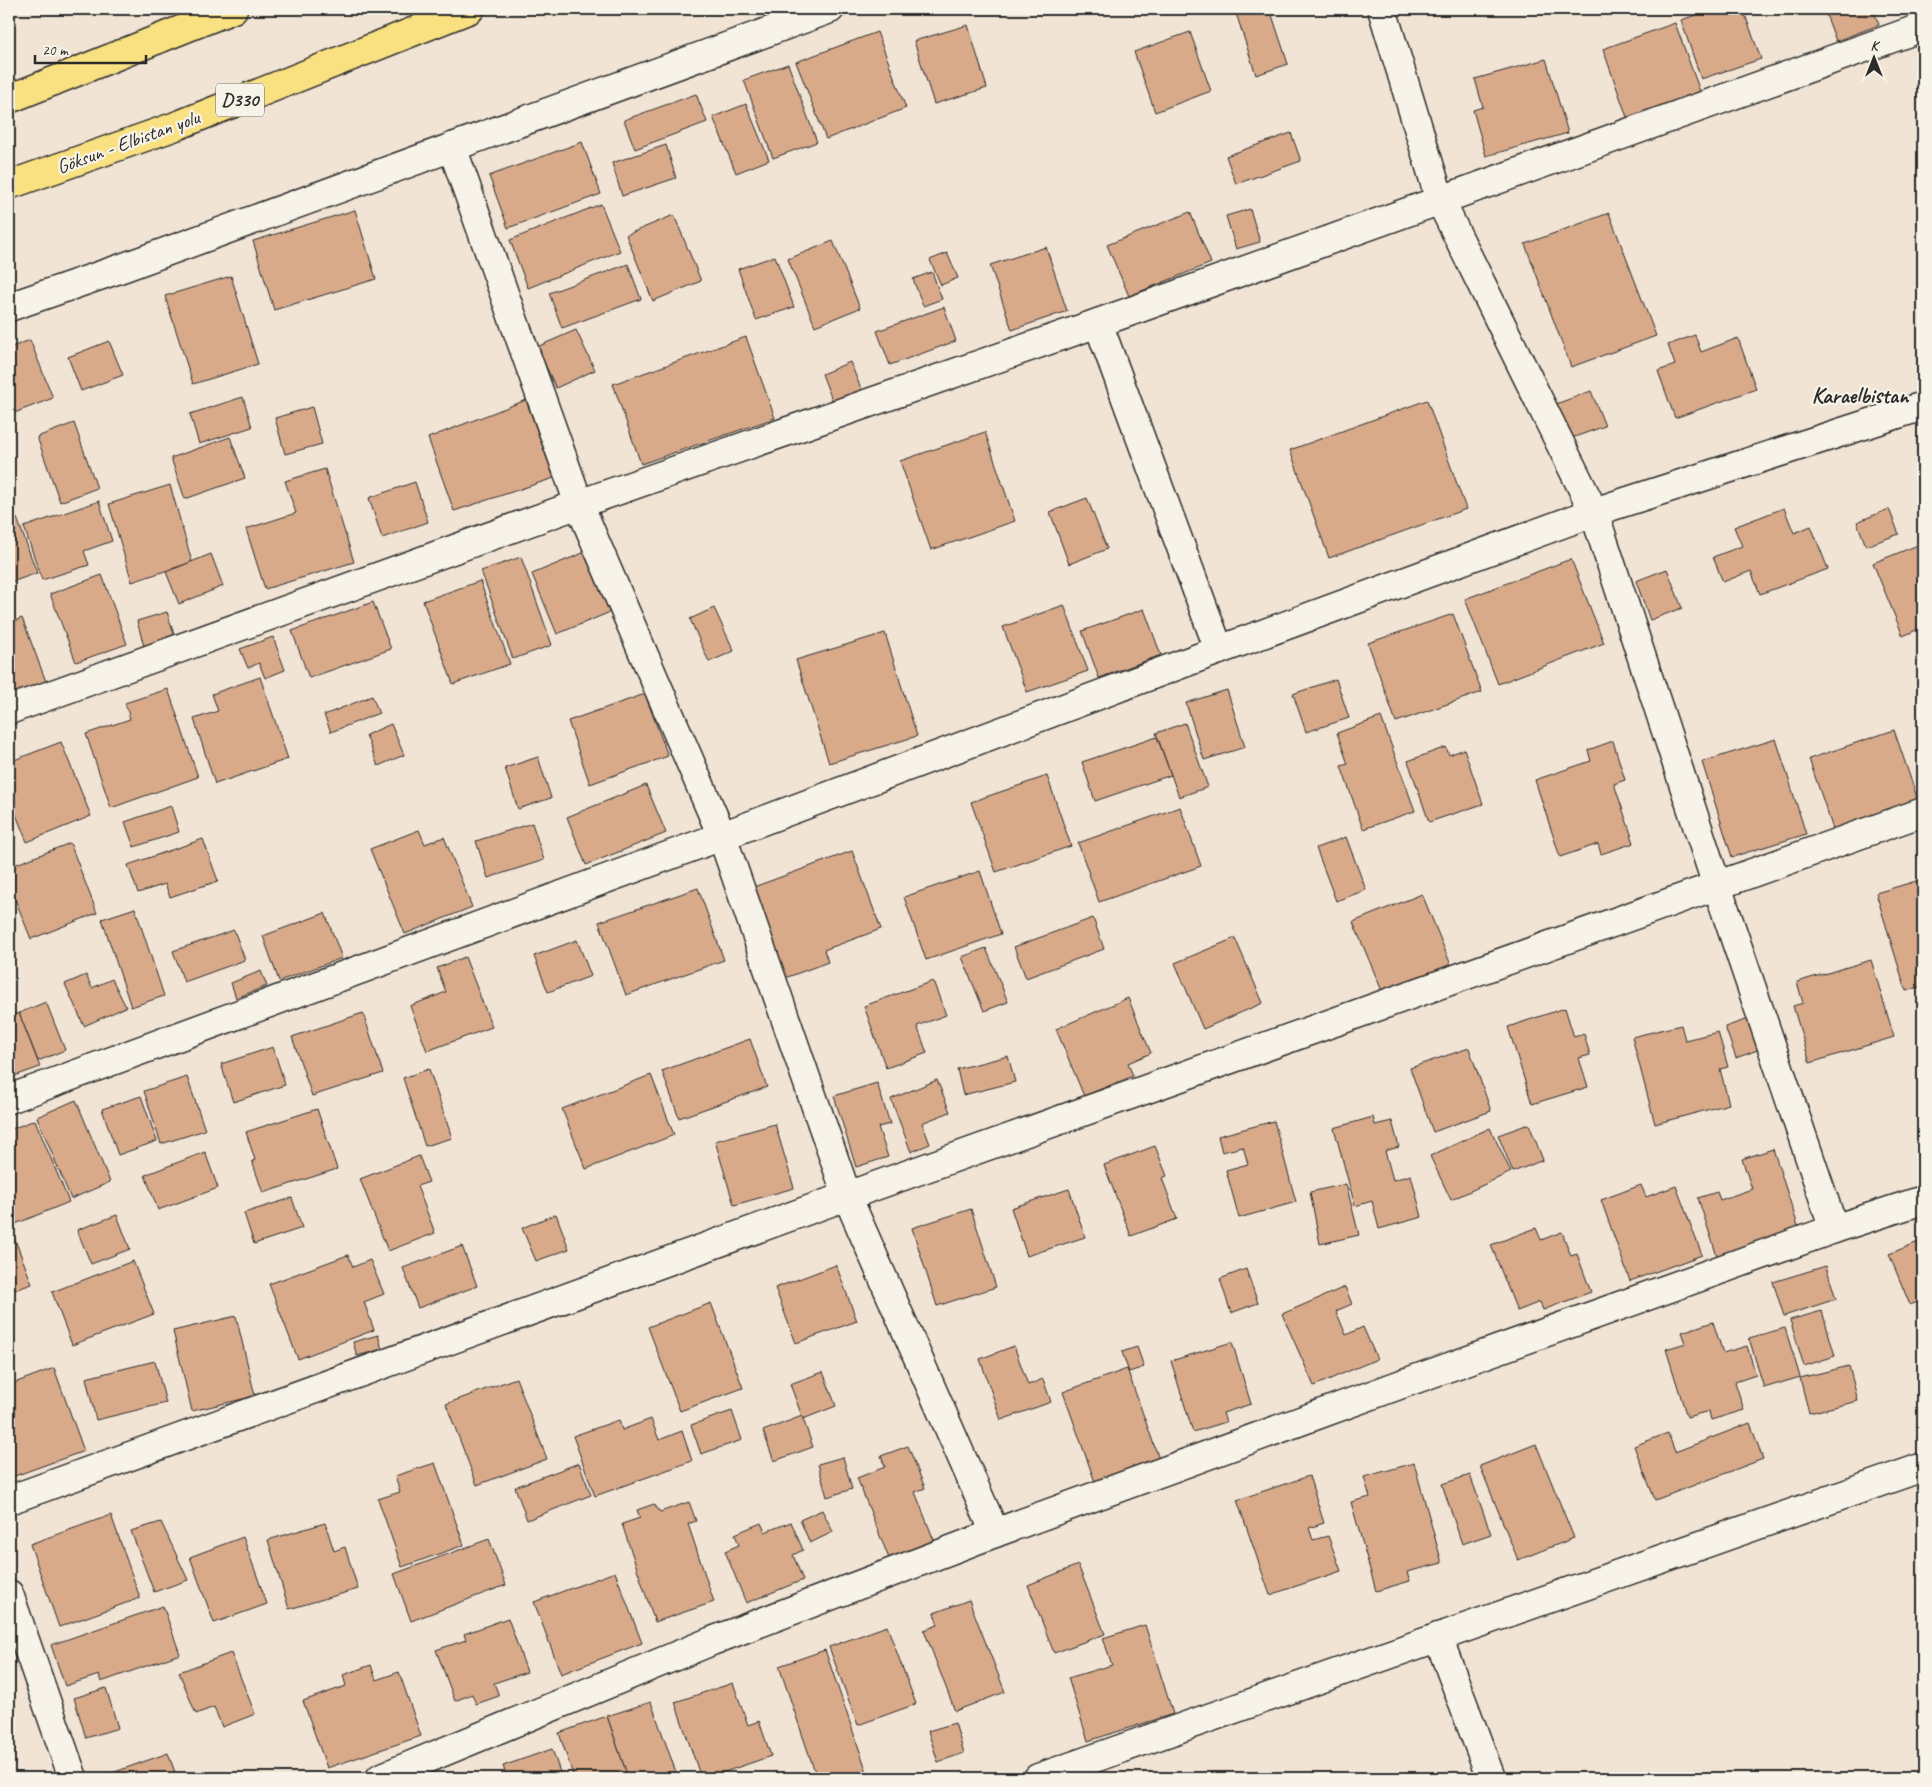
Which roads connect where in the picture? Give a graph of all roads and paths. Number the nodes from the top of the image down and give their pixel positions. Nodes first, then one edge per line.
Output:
1 (233, 9) edge
2 (470, 9) edge
3 (830, 9) edge
4 (1382, 9) edge
5 (1923, 27) edge
6 (9, 99) edge
7 (452, 147) junction
8 (9, 185) edge
9 (1440, 200) junction
10 (9, 307) edge
11 (1098, 323) junction
12 (1923, 406) edge
13 (580, 504) junction
14 (1594, 512) junction
15 (1219, 650) junction
16 (9, 710) edge
17 (1923, 812) edge
18 (722, 836) junction
19 (1717, 886) junction
20 (9, 1100) edge
21 (847, 1196) junction
22 (1923, 1200) edge
23 (1834, 1230) junction
24 (1923, 1467) edge
25 (9, 1500) edge
26 (995, 1533) junction
27 (9, 1594) edge
28 (1438, 1637) junction
29 (72, 1778) edge
30 (380, 1778) edge
31 (1038, 1778) edge
32 (1491, 1778) edge

1 - 6 highway
2 - 8 highway, Göksun - Elbistan yolu / D330
3 - 7 street
4 - 9 street
5 - 9 street
7 - 10 street
7 - 13 street
9 - 11 street
9 - 14 street
11 - 13 street
11 - 15 street
12 - 14 street
13 - 16 street
13 - 18 street
14 - 15 street
14 - 19 street
15 - 18 street
17 - 19 street
18 - 20 street
18 - 21 street
19 - 21 street
19 - 23 street
21 - 25 street
21 - 26 street
22 - 23 street
23 - 26 street
24 - 28 street
26 - 30 street
27 - 29 street
28 - 31 street
28 - 32 street

